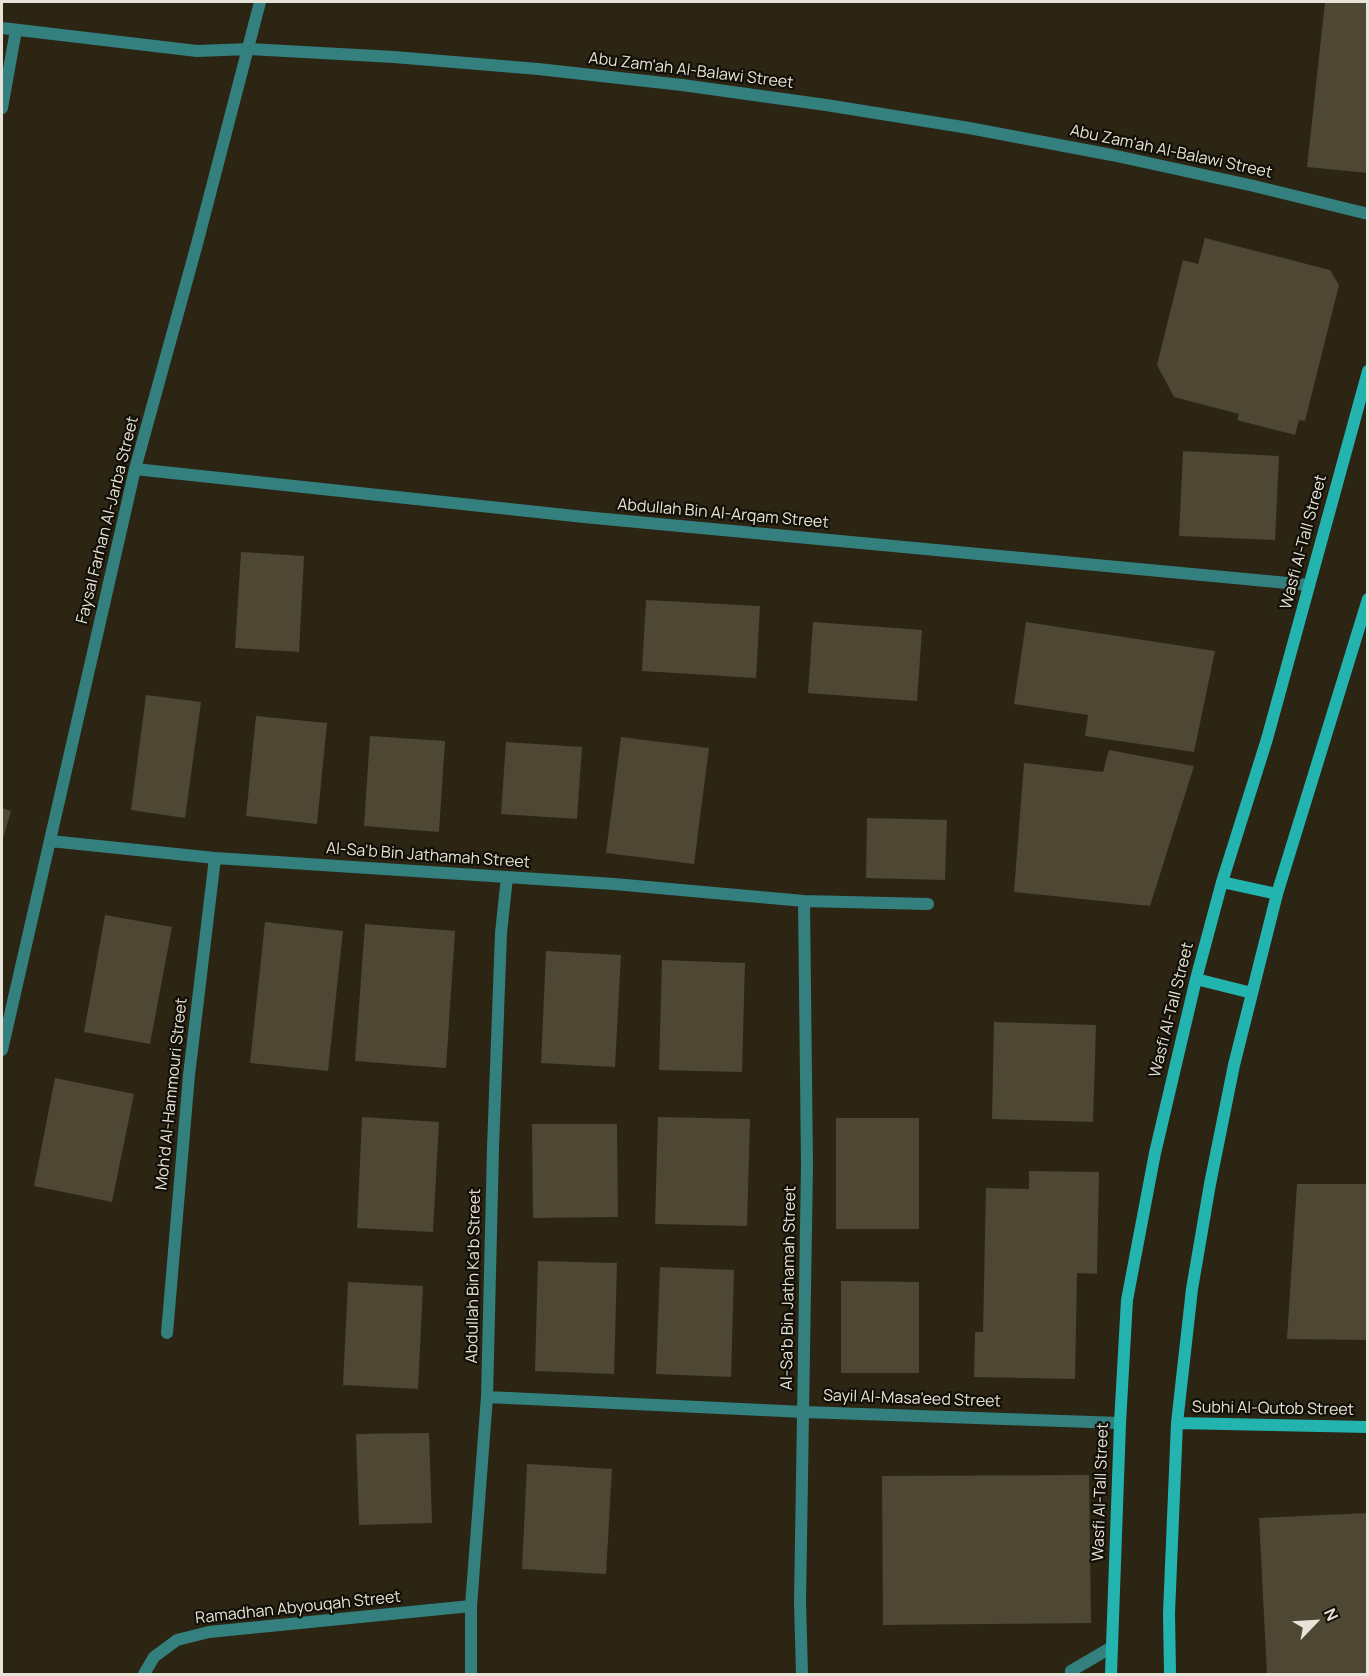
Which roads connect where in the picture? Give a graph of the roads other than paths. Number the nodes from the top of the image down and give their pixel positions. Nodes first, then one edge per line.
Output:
1 (260, 2) edge
2 (2, 28) edge
3 (16, 30) junction
4 (249, 49) junction
5 (2, 108) edge
6 (1368, 214) edge
7 (1368, 371) edge
8 (135, 469) junction
9 (1309, 585) junction
10 (1367, 602) edge
11 (50, 841) junction
12 (215, 858) junction
13 (507, 878) junction
14 (1222, 882) junction
15 (1277, 894) junction
16 (804, 901) junction
17 (928, 904) dead end
18 (1196, 979) junction
19 (1252, 993) junction
20 (2, 1050) edge
21 (167, 1333) dead end
22 (487, 1397) junction
23 (804, 1412) junction
24 (1120, 1423) junction
25 (1177, 1423) junction
26 (1368, 1427) edge
27 (471, 1606) junction
28 (1112, 1647) junction
29 (144, 1674) edge
30 (471, 1674) edge
31 (801, 1674) edge
32 (1071, 1674) edge
33 (1112, 1674) edge
34 (1170, 1674) edge

1 - 4 street, Faysal Farhan Al-Jarba Street
2 - 3 street, Abu Zam'ah Al-Balawi Street
3 - 4 street, Abu Zam'ah Al-Balawi Street
3 - 5 street
4 - 6 street, Abu Zam'ah Al-Balawi Street
4 - 8 street, Faysal Farhan Al-Jarba Street
7 - 9 main road, Wasfi Al-Tall Street
8 - 9 street, Abdullah Bin Al-Arqam Street
8 - 11 street, Faysal Farhan Al-Jarba Street
9 - 14 main road, Wasfi Al-Tall Street
10 - 15 main road
11 - 12 street, Al-Sa'b Bin Jathamah Street
11 - 20 street, Faysal Farhan Al-Jarba Street
12 - 13 street, Al-Sa'b Bin Jathamah Street
12 - 21 street, Moh'd Al-Hammouri Street
13 - 16 street, Al-Sa'b Bin Jathamah Street
13 - 22 street, Abdullah Bin Ka'b Street
14 - 15 main road
14 - 18 main road, Wasfi Al-Tall Street
15 - 19 main road
16 - 17 street, Al-Sa'b Bin Jathamah Street
16 - 23 street, Al-Sa'b Bin Jathamah Street
18 - 19 main road
18 - 24 main road, Wasfi Al-Tall Street
19 - 25 main road
22 - 23 street, Sayil Al-Masa'eed Street
22 - 27 street, Abdullah Bin Ka'b Street
23 - 24 street, Sayil Al-Masa'eed Street
23 - 31 street, Al-Sa'b Bin Jathamah Street
24 - 28 main road, Wasfi Al-Tall Street
25 - 26 main road, Subhi Al-Qutob Street
25 - 34 main road
27 - 29 street, Ramadhan Abyouqah Street
27 - 30 street, Abdullah Bin Ka'b Street
28 - 32 street
28 - 33 main road, Wasfi Al-Tall Street

